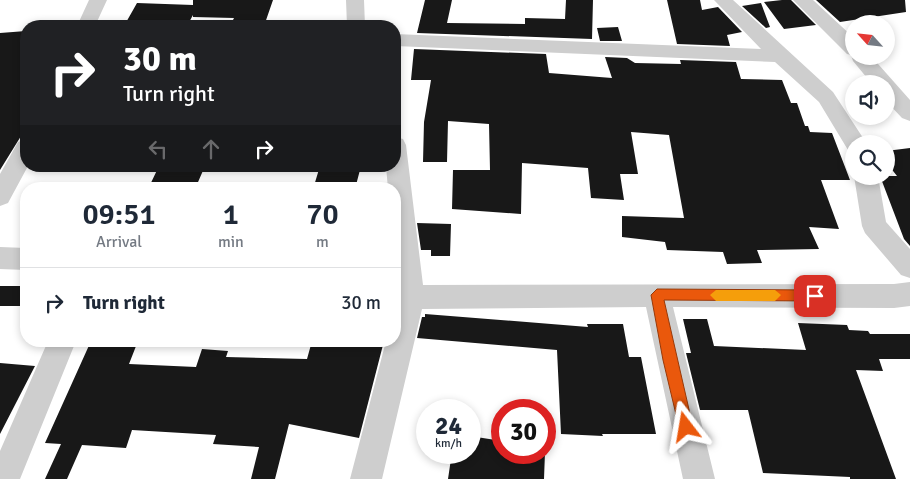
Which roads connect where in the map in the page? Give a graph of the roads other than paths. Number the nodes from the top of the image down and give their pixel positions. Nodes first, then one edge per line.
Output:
1 (98, 0) edge
2 (355, 0) edge
3 (723, 0) edge
4 (802, 0) edge
5 (89, 20) edge
6 (356, 20) edge
7 (401, 40) edge
8 (845, 41) edge
9 (780, 56) junction
10 (867, 65) edge
11 (876, 75) edge
12 (895, 97) edge
13 (910, 113) edge
14 (850, 135) edge
15 (20, 159) edge
16 (867, 185) edge
17 (0, 196) edge
18 (0, 258) edge
19 (20, 258) edge
20 (401, 258) edge
21 (910, 267) edge
22 (910, 294) edge
23 (657, 295) junction
24 (403, 296) edge
25 (59, 347) edge
26 (393, 347) edge
27 (4, 479) edge
28 (366, 479) edge
29 (699, 479) edge

1 - 5 street
2 - 6 street
3 - 9 street
4 - 8 street
7 - 9 street
9 - 14 street
10 - 11 street
12 - 13 street
15 - 17 street
16 - 21 street
18 - 19 street
20 - 24 street
22 - 23 street
23 - 24 street
23 - 29 street
25 - 27 street
26 - 28 street

